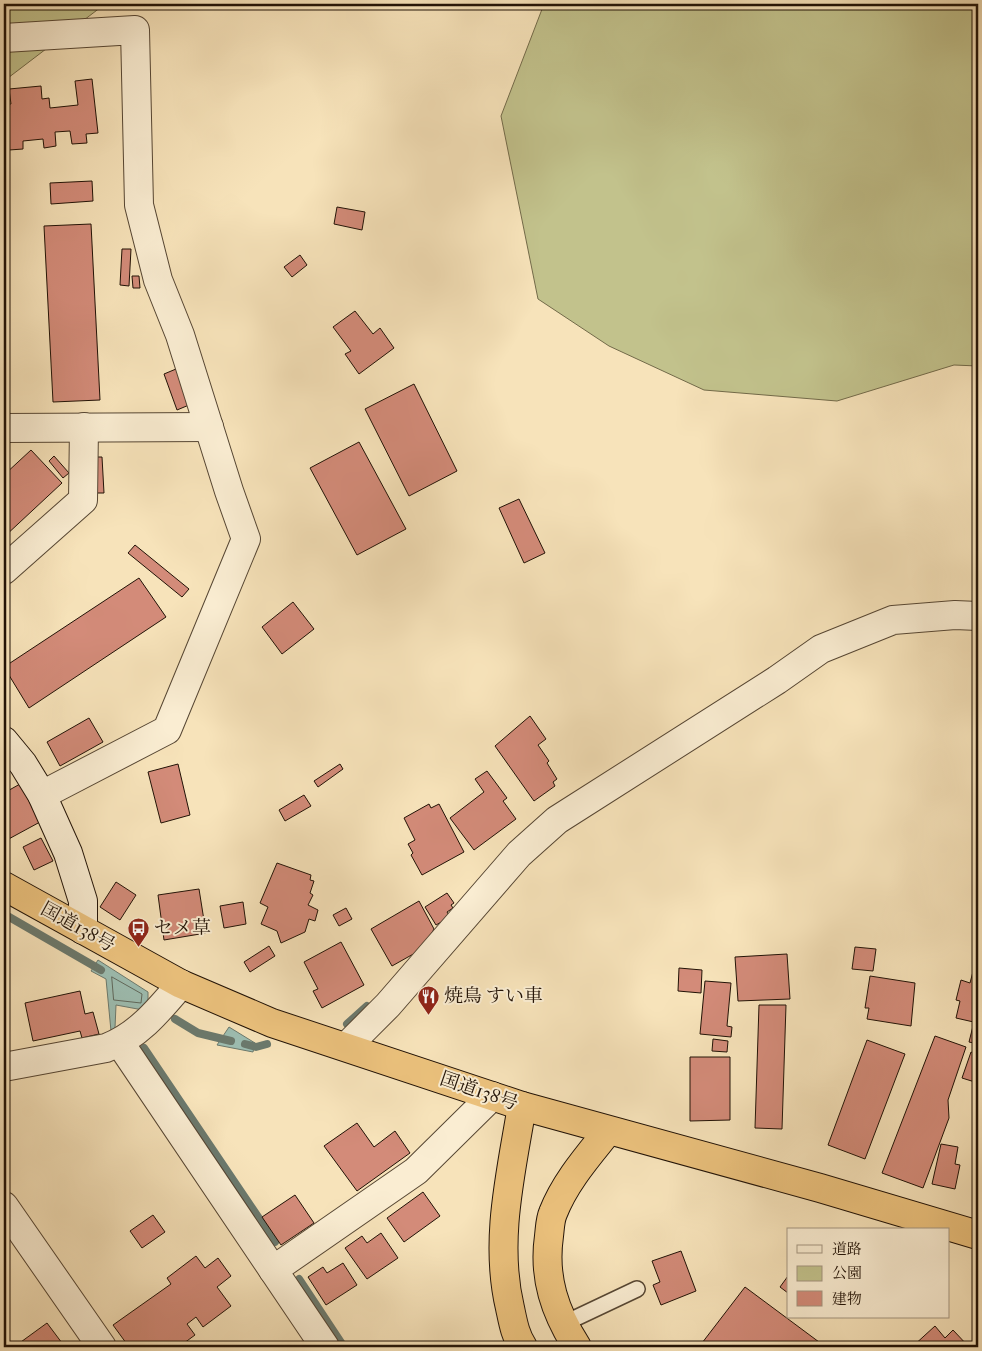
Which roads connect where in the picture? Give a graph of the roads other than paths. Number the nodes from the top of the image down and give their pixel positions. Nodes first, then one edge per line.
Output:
1 (4, 38) edge
2 (84, 427) junction
3 (209, 427) junction
4 (4, 428) edge
5 (4, 570) edge
6 (978, 616) edge
7 (4, 741) edge
8 (42, 795) junction
9 (4, 886) edge
10 (83, 930) junction
11 (180, 984) junction
12 (120, 1043) junction
13 (347, 1046) junction
14 (4, 1067) edge
15 (492, 1096) junction
16 (522, 1106) junction
17 (608, 1131) junction
18 (4, 1206) edge
19 (978, 1235) edge
20 (15, 1239) edge
21 (273, 1270) junction
22 (637, 1290) dead end
23 (563, 1324) junction
24 (102, 1347) edge
25 (325, 1347) edge
26 (523, 1347) edge
27 (577, 1347) edge

1 - 3 street
2 - 3 street
2 - 4 street
2 - 5 street
3 - 8 street
6 - 13 street
7 - 8 street
8 - 10 street
9 - 10 highway, 国道138号
10 - 11 highway, 国道138号
11 - 12 street
11 - 13 highway, 国道138号
12 - 14 street
12 - 21 street
13 - 15 highway, 国道138号
15 - 16 highway, 国道138号
15 - 21 street
16 - 17 highway, 国道138号
16 - 26 highway
17 - 19 highway, 国道138号
17 - 23 highway
18 - 20 street
20 - 24 street
21 - 25 street
22 - 23 lane
23 - 27 highway

